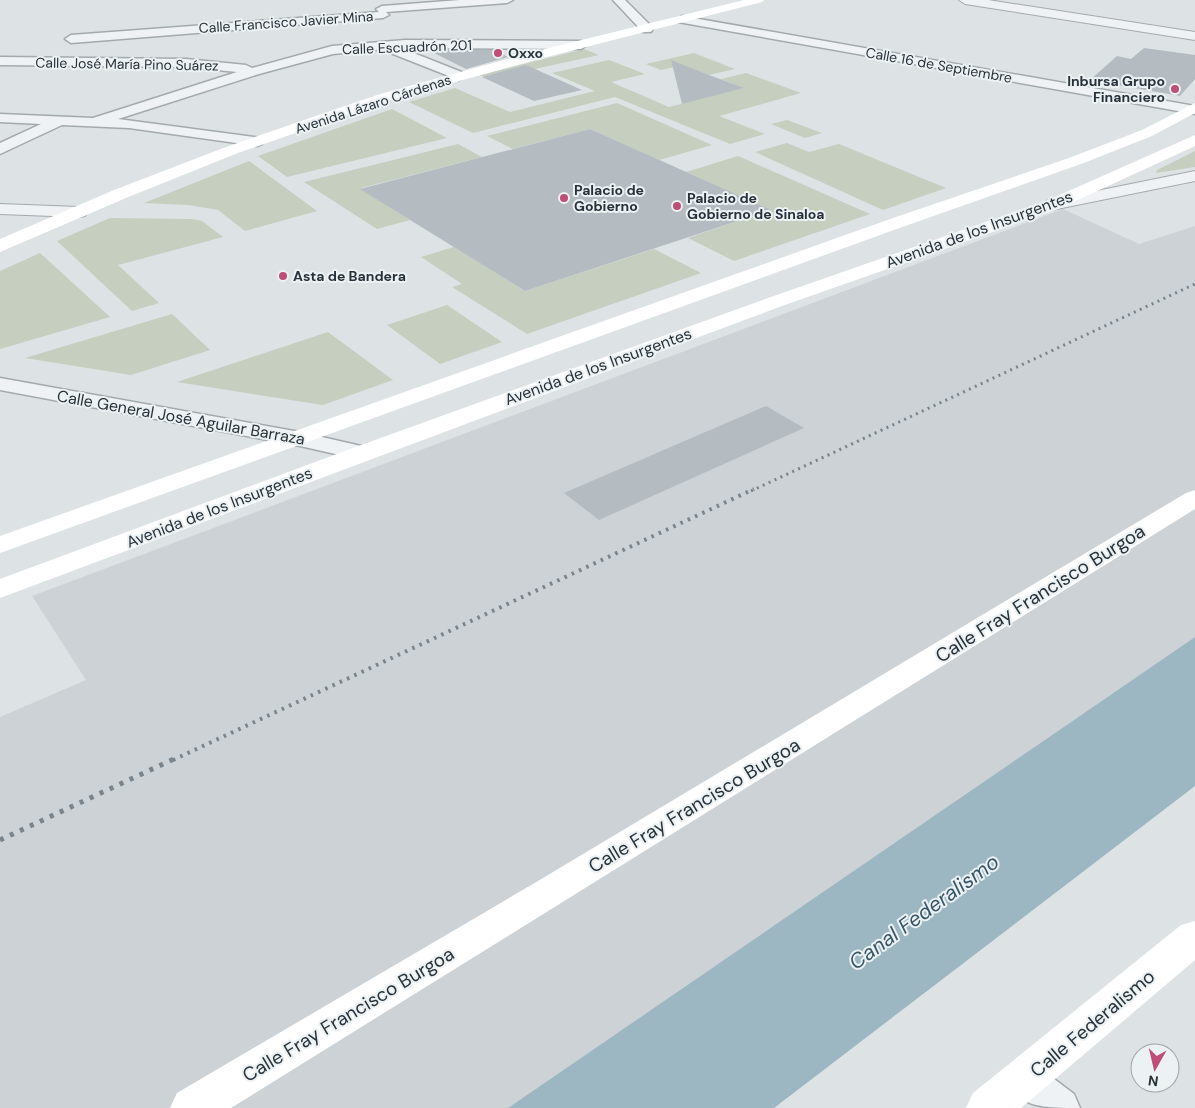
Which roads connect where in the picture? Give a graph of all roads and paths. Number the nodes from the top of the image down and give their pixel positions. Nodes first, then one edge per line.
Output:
1 (508, 0) edge
2 (619, 0) edge
3 (758, 0) edge
4 (965, 0) edge
5 (682, 20) junction
6 (383, 21) edge
7 (647, 29) junction
8 (1195, 36) edge
9 (70, 40) dead end
10 (581, 45) junction
11 (0, 61) edge
12 (254, 71) junction
13 (459, 76) junction
14 (1194, 109) edge
15 (0, 118) edge
16 (61, 120) junction
17 (95, 122) junction
18 (1195, 140) edge
19 (256, 141) junction
20 (0, 149) edge
21 (1195, 176) edge
22 (1052, 205) junction
23 (0, 209) edge
24 (78, 212) junction
25 (0, 246) edge
26 (0, 384) edge
27 (300, 438) junction
28 (362, 453) junction
29 (1195, 498) edge
30 (0, 545) edge
31 (0, 589) edge
32 (1195, 937) edge
33 (1023, 1080) junction
34 (192, 1108) edge
35 (988, 1108) edge
36 (1059, 1108) edge

1 - 6 street, Calle Francisco Javier Mina
2 - 7 street
3 - 5 main road, Avenida Lázaro Cárdenas
4 - 8 street
5 - 7 main road, Avenida Lázaro Cárdenas
5 - 14 street, Calle 16 de Septiembre
6 - 9 street, Calle Francisco Javier Mina
6 - 10 street, Calle Escuadrón 201
6 - 12 street, Calle Escuadrón 201
6 - 13 street
7 - 10 main road, Avenida Lázaro Cárdenas
10 - 13 main road, Avenida Lázaro Cárdenas
11 - 12 street, Calle José María Pino Suárez
12 - 17 street, Calle Escuadrón 201
13 - 19 main road, Avenida Lázaro Cárdenas
14 - 27 main road, Avenida de los Insurgentes
15 - 16 street
16 - 17 street
16 - 20 street
17 - 19 street
18 - 22 main road, Avenida de los Insurgentes
19 - 24 main road, Avenida Lázaro Cárdenas
21 - 22 street
22 - 28 main road, Avenida de los Insurgentes
23 - 24 street
24 - 25 main road, Avenida Lázaro Cárdenas
26 - 27 street, Calle General José Aguilar Barraza
27 - 28 street, Calle General José Aguilar Barraza
27 - 30 main road, Avenida de los Insurgentes
28 - 31 main road, Avenida de los Insurgentes
29 - 34 main road, Calle Fray Francisco Burgoa
32 - 33 main road, Calle Federalismo
33 - 35 main road, Calle Federalismo
33 - 36 street

